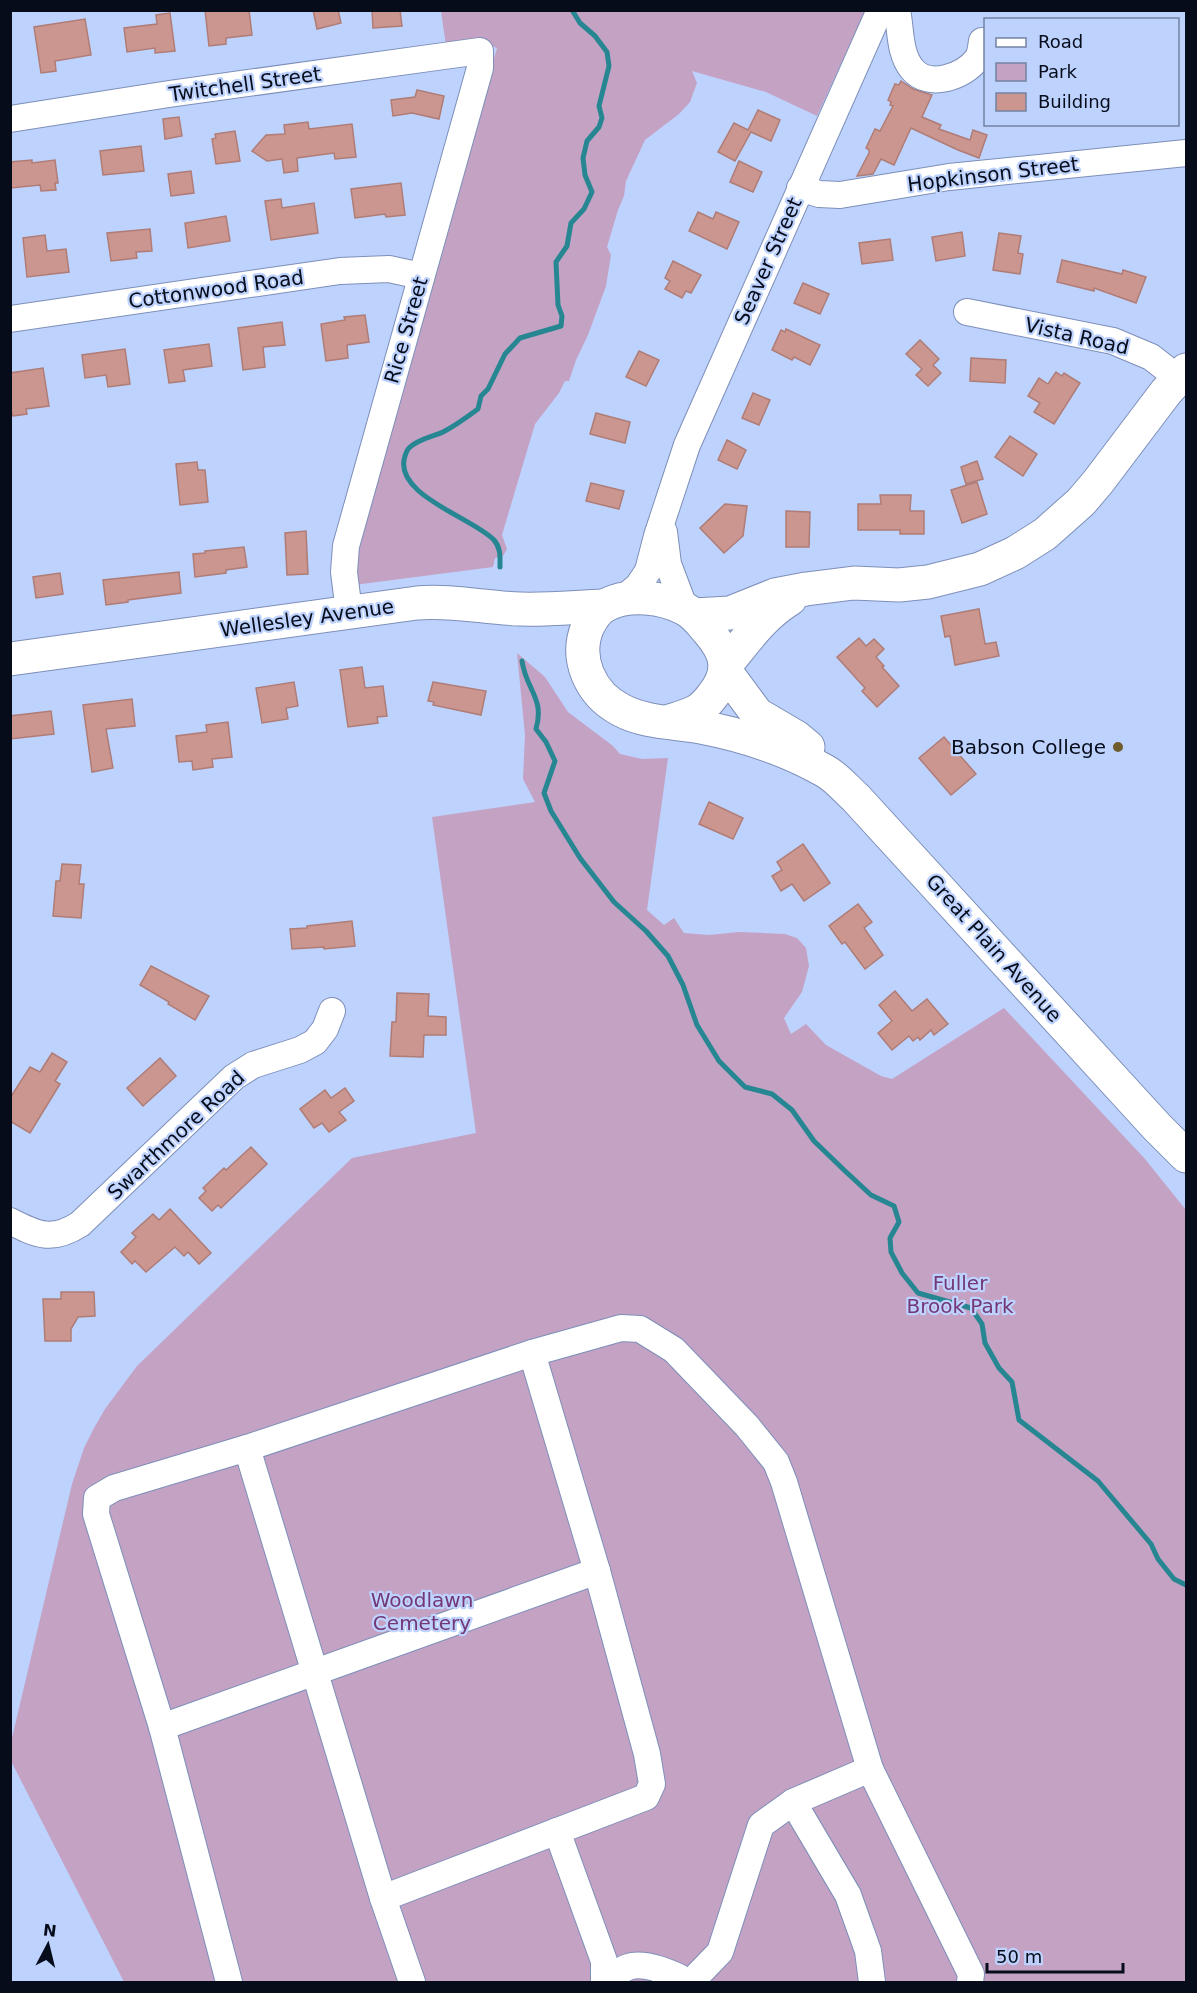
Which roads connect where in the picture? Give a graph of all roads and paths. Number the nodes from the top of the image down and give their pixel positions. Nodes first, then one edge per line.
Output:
1 (880, 10) edge
2 (897, 10) edge
3 (982, 41) dead end
4 (480, 51) joint
5 (10, 118) edge
6 (1186, 153) edge
7 (800, 188) junction
8 (421, 276) junction
9 (968, 312) dead end
10 (10, 319) edge
11 (1182, 374) edge
12 (664, 516) junction
13 (806, 589) junction
14 (612, 603) junction
15 (496, 607) junction
16 (349, 612) junction
17 (690, 612) junction
18 (582, 654) junction
19 (10, 659) edge
20 (725, 669) junction
21 (667, 722) junction
22 (827, 772) junction
23 (332, 1011) dead end
24 (1157, 1127) junction
25 (1186, 1156) edge
26 (1186, 1165) edge
27 (10, 1221) edge
28 (532, 1353) junction
29 (247, 1448) junction
30 (597, 1571) junction
31 (315, 1673) junction
32 (162, 1726) junction
33 (870, 1769) junction
34 (793, 1802) junction
35 (557, 1831) junction
36 (383, 1898) junction
37 (229, 1983) edge
38 (412, 1983) edge
39 (689, 1983) edge
40 (872, 1983) edge
41 (970, 1983) edge

1 - 7 street, Seaver Street
2 - 3 street
4 - 5 street, Twitchell Street
4 - 8 street, Rice Street
6 - 7 street, Hopkinson Street
7 - 12 street, Seaver Street
8 - 10 street, Cottonwood Road
8 - 16 street, Rice Street
9 - 11 street, Vista Road
11 - 13 main road
12 - 14 street, Seaver Street
12 - 17 street, Seaver Street
13 - 17 main road
13 - 20 main road
14 - 15 main road, Wellesley Avenue
14 - 17 main road
14 - 18 main road
15 - 16 main road, Wellesley Avenue
15 - 18 main road
16 - 19 main road, Wellesley Avenue
17 - 20 main road
18 - 21 main road
20 - 21 main road
20 - 22 main road, Great Plain Avenue
21 - 22 main road, Great Plain Avenue
22 - 24 main road, Great Plain Avenue
23 - 27 street, Swarthmore Road
24 - 25 main road, Great Plain Avenue
24 - 26 main road, Great Plain Avenue
28 - 29 street
28 - 30 street
28 - 33 street
29 - 31 street
29 - 32 street
30 - 31 street
30 - 35 street
31 - 32 street
31 - 36 street
32 - 37 street
33 - 34 street
33 - 41 street
34 - 39 street
34 - 40 street
35 - 36 street
35 - 39 street
36 - 38 street

